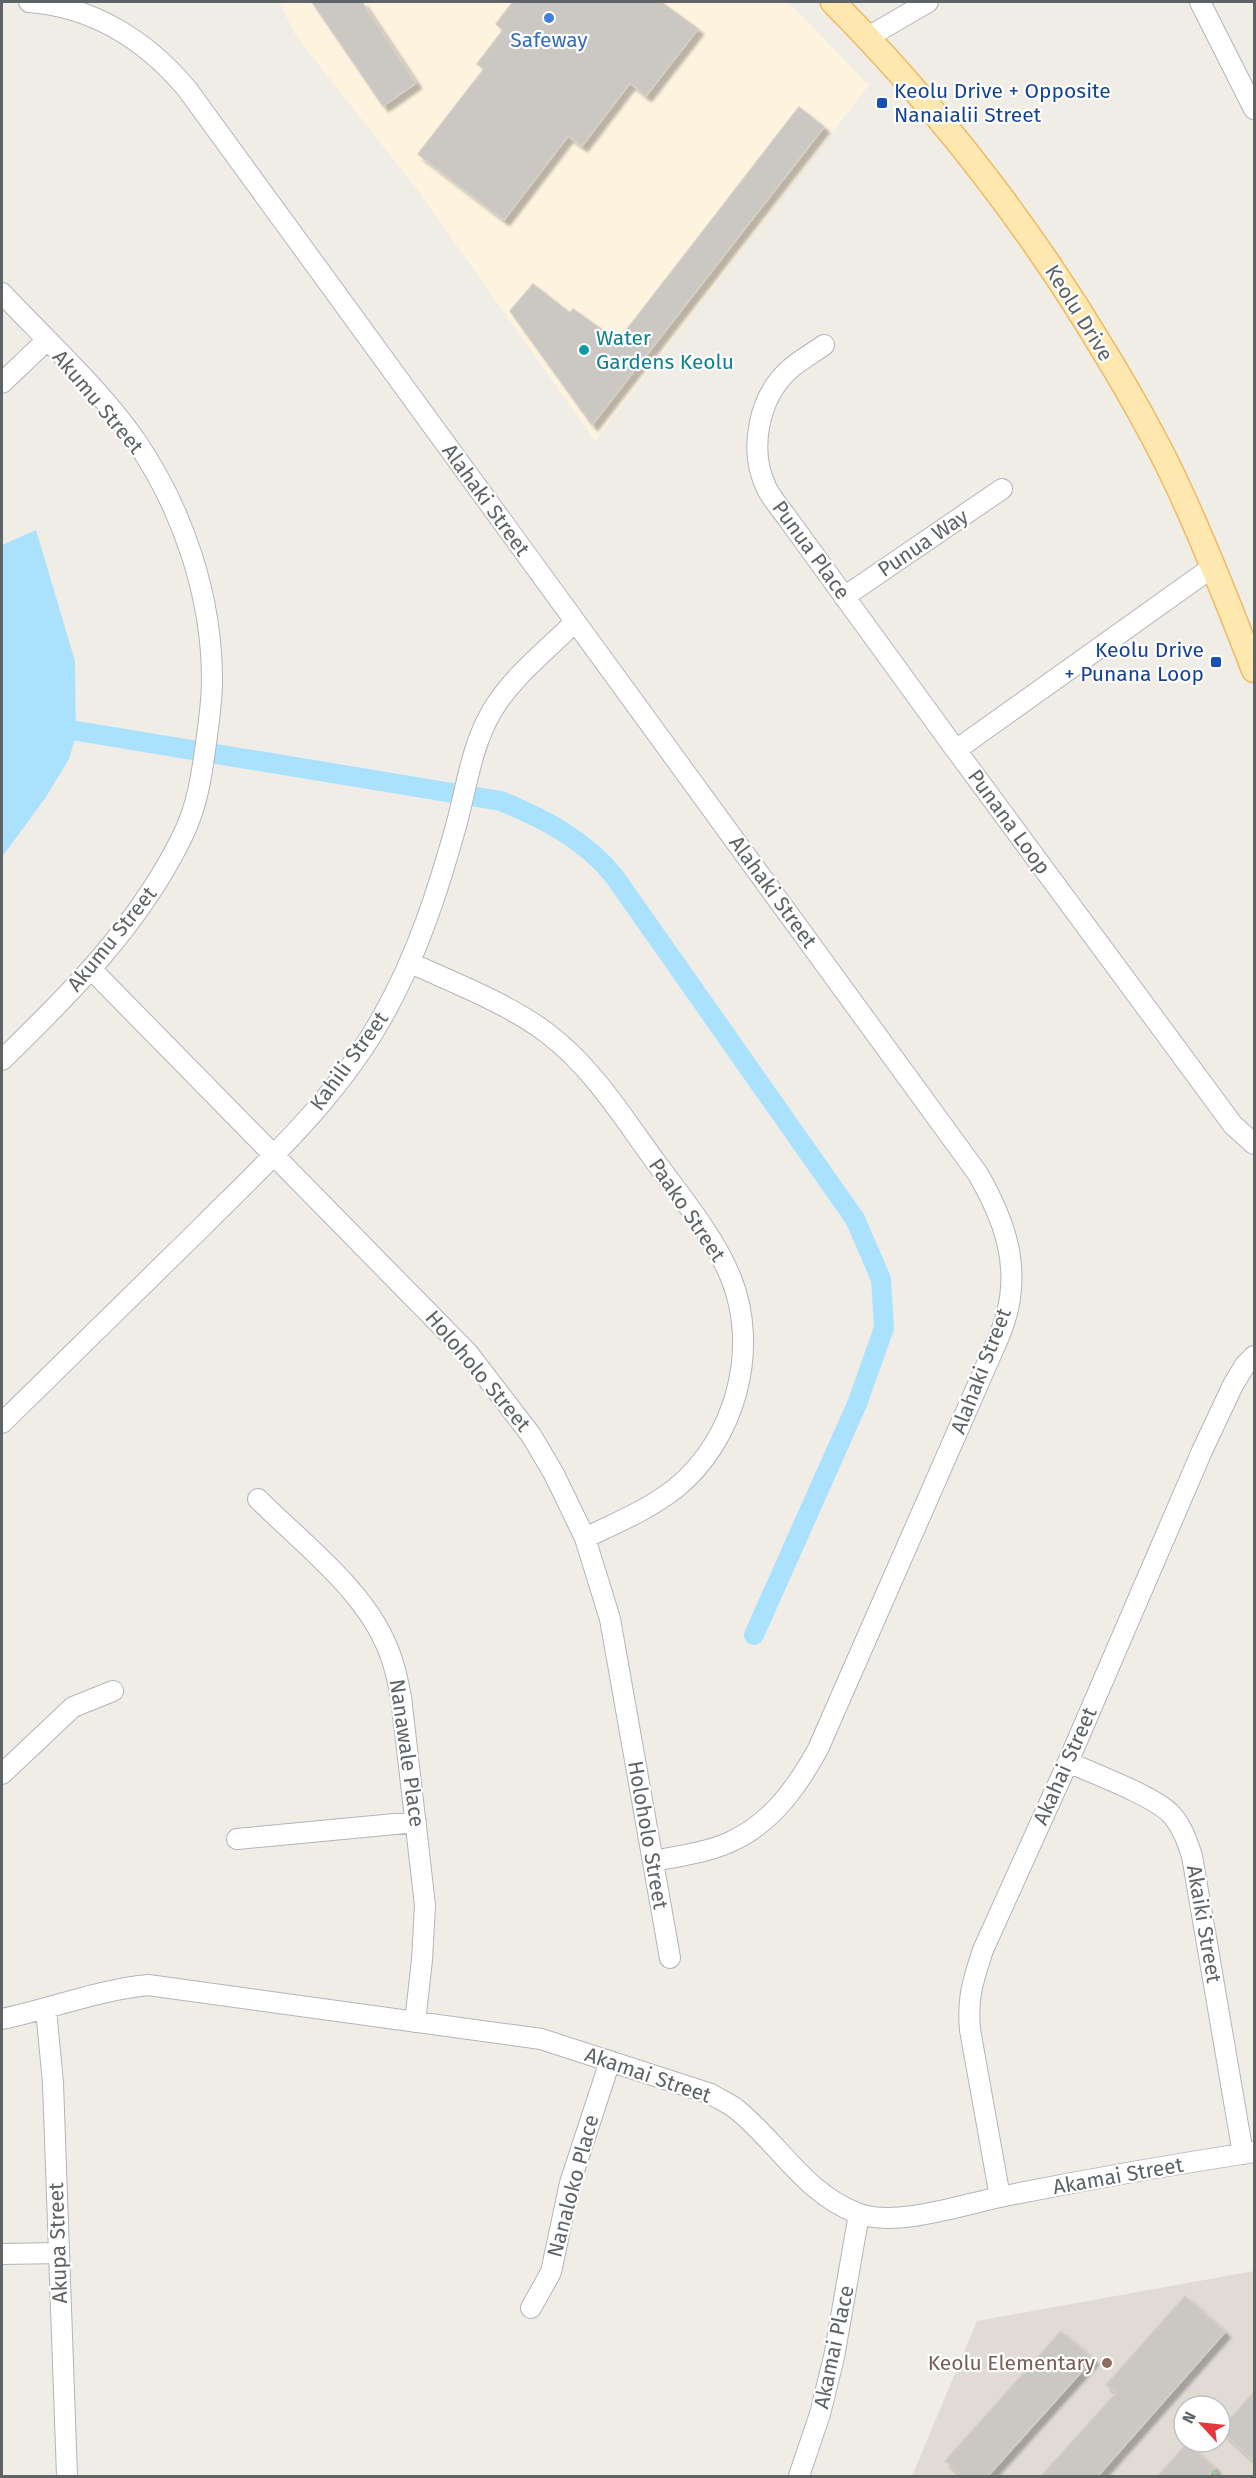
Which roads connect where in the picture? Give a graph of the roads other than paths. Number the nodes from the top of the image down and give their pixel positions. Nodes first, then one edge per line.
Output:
1 (28, 2) edge
2 (832, 2) edge
3 (928, 2) edge
4 (1200, 2) edge
5 (868, 37) junction
6 (1254, 109) edge
7 (2, 294) edge
8 (46, 341) junction
9 (824, 345) dead end
10 (2, 383) edge
11 (1002, 489) dead end
12 (1214, 566) junction
13 (844, 597) junction
14 (575, 622) junction
15 (1254, 670) edge
16 (956, 750) junction
17 (411, 963) junction
18 (92, 970) junction
19 (2, 1060) edge
20 (1254, 1144) edge
21 (274, 1155) junction
22 (1254, 1356) edge
23 (2, 1423) edge
24 (258, 1500) dead end
25 (585, 1538) junction
26 (112, 1691) dead end
27 (1068, 1762) junction
28 (2, 1774) edge
29 (416, 1822) junction
30 (237, 1839) dead end
31 (653, 1862) junction
32 (670, 1958) dead end
33 (46, 2009) junction
34 (2, 2019) edge
35 (415, 2022) junction
36 (610, 2061) junction
37 (1249, 2153) edge
38 (1000, 2197) junction
39 (859, 2214) junction
40 (59, 2253) junction
41 (2, 2254) edge
42 (531, 2308) dead end
43 (67, 2476) edge
44 (799, 2476) edge

1 - 14 street, Alahaki Street
2 - 5 main road, Keolu Drive
3 - 5 street
4 - 6 street
5 - 12 main road, Keolu Drive
7 - 8 street, Akumu Street
8 - 10 street
8 - 18 street, Akumu Street
9 - 13 street, Punua Place
11 - 13 street, Punua Way
12 - 15 main road, Keolu Drive
12 - 16 street, Punana Loop
13 - 16 street, Punua Place
14 - 17 street, Kahili Street
14 - 31 street, Alahaki Street
16 - 20 street, Punana Loop
17 - 21 street, Kahili Street
17 - 25 street, Paako Street
18 - 19 street, Akumu Street
18 - 21 street, Holoholo Street
21 - 23 street, Kahili Street
21 - 25 street, Holoholo Street
22 - 27 street, Akahai Street
24 - 29 street, Nanawale Place
25 - 31 street, Holoholo Street
26 - 28 street
27 - 37 street, Akaiki Street
27 - 38 street, Akahai Street
29 - 30 street
29 - 35 street, Nanawale Place
31 - 32 street, Holoholo Street
33 - 34 street, Akamai Street
33 - 35 street, Akamai Street
33 - 40 street, Akupa Street
35 - 36 street, Akamai Street
36 - 39 street, Akamai Street
36 - 42 street, Nanaloko Place
37 - 38 street, Akamai Street
38 - 39 street, Akamai Street
39 - 44 street, Akamai Place
40 - 41 street
40 - 43 street, Akupa Street

